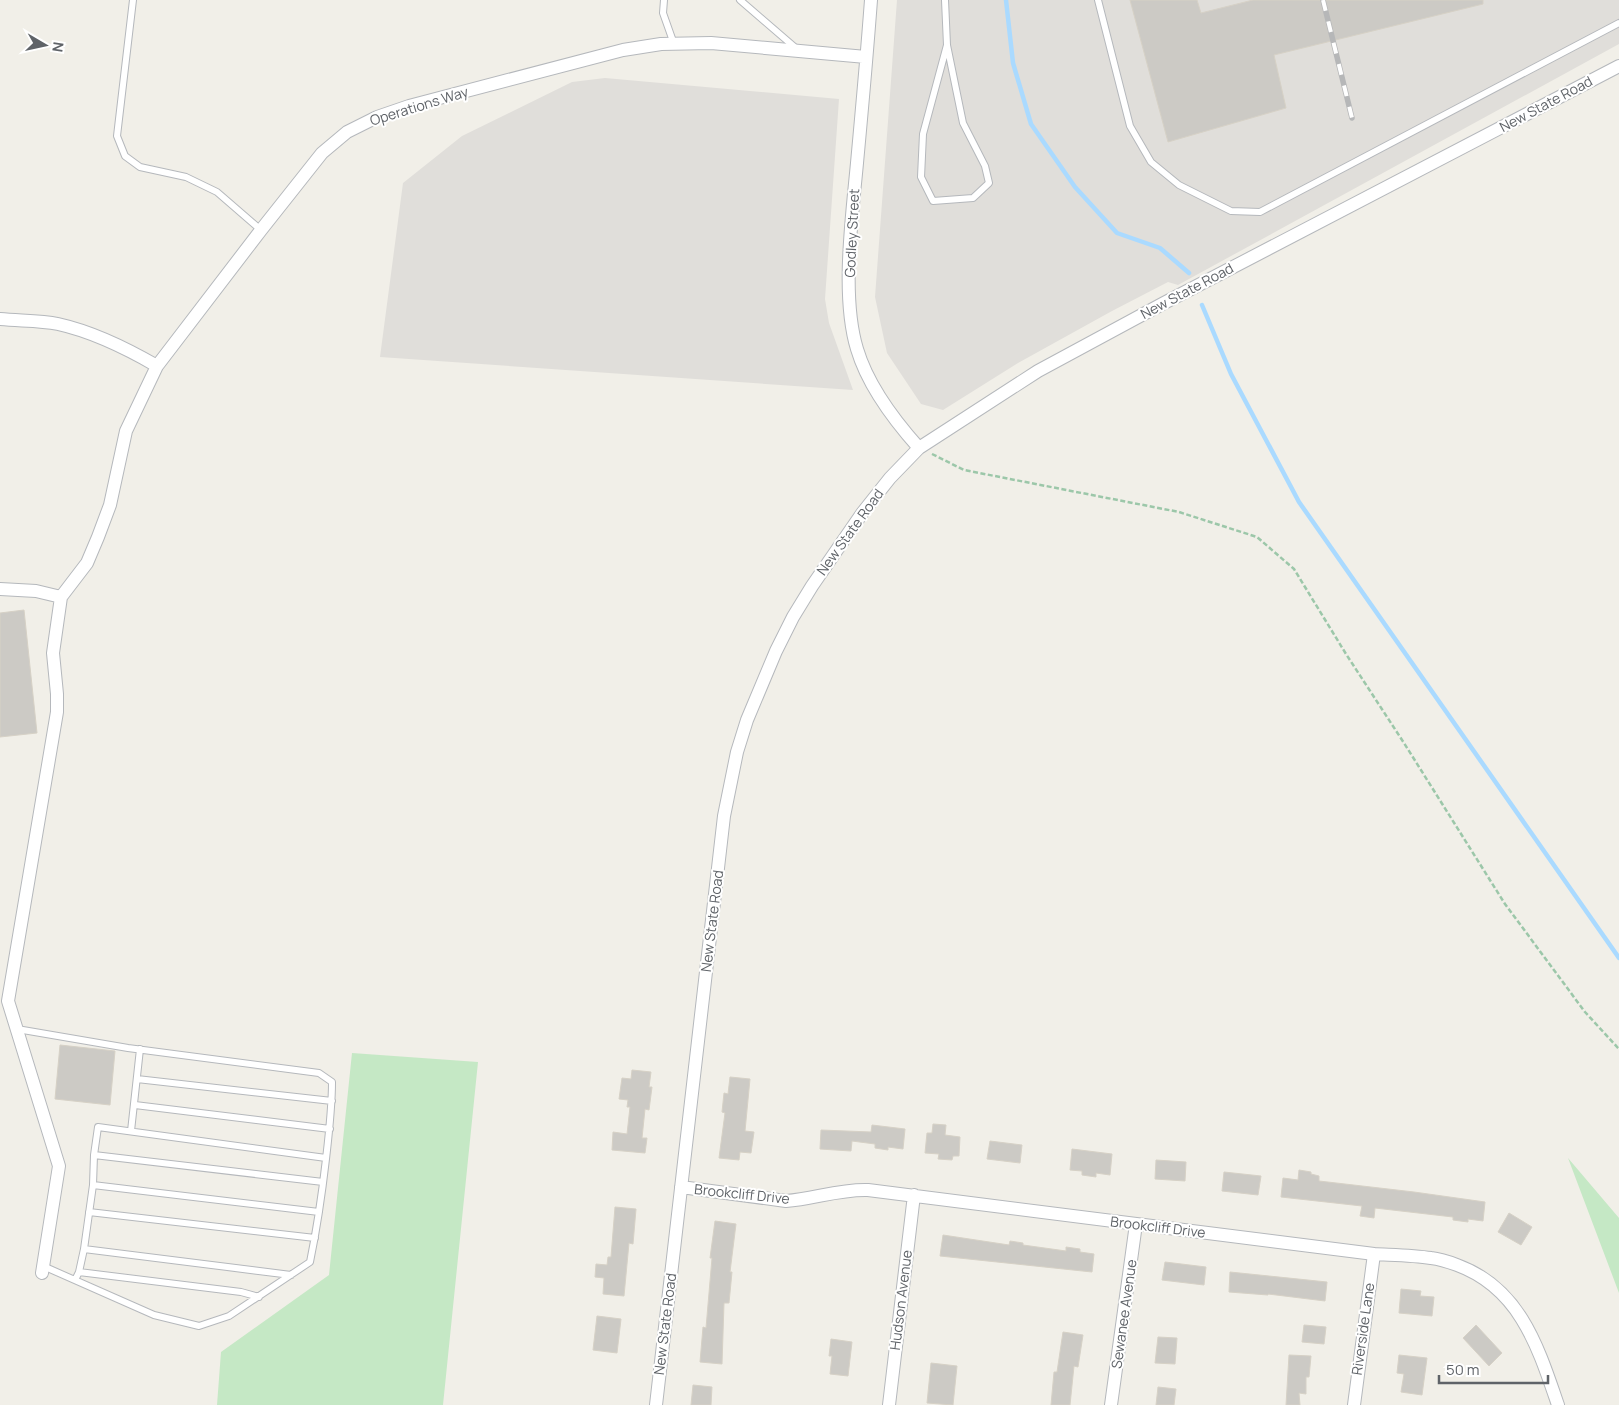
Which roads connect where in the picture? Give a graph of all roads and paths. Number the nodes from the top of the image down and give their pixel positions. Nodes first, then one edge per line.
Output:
1 (133, 0) edge
2 (664, 0) edge
3 (740, 0) edge
4 (871, 0) edge
5 (945, 0) edge
6 (1098, 0) edge
7 (1619, 23) edge
8 (674, 44) junction
9 (947, 45) junction
10 (800, 51) junction
11 (866, 57) junction
12 (1619, 66) edge
13 (261, 230) junction
14 (0, 319) edge
15 (157, 366) junction
16 (919, 448) junction
17 (0, 589) edge
18 (60, 597) junction
19 (17, 1028) junction
20 (1619, 1048) edge
21 (140, 1050) junction
22 (136, 1079) junction
23 (332, 1101) junction
24 (134, 1105) junction
25 (330, 1129) junction
26 (131, 1131) junction
27 (94, 1155) junction
28 (326, 1158) junction
29 (323, 1182) junction
30 (93, 1185) junction
31 (681, 1188) junction
32 (914, 1196) junction
33 (89, 1212) junction
34 (319, 1212) junction
35 (1136, 1224) junction
36 (315, 1238) junction
37 (84, 1249) junction
38 (1374, 1254) junction
39 (43, 1270) joint
40 (79, 1272) junction
41 (291, 1275) junction
42 (75, 1280) junction
43 (259, 1296) junction
44 (656, 1405) edge
45 (889, 1405) edge
46 (1111, 1405) edge
47 (1354, 1405) edge
48 (1558, 1405) edge

1 - 13 lane
2 - 8 lane
3 - 10 lane
4 - 11 street, Godley Street
5 - 9 lane
6 - 7 lane
8 - 10 street, Operations Way
8 - 13 street, Operations Way
9 - 9 lane
10 - 11 street, Operations Way
11 - 16 street, Godley Street
12 - 16 street, New State Road
13 - 15 street, Operations Way
14 - 15 street
15 - 18 street, Operations Way
16 - 20 path
16 - 31 street, New State Road
17 - 18 street
18 - 19 street
19 - 21 lane
19 - 39 street
21 - 22 lane
21 - 23 lane
22 - 23 lane
22 - 24 lane
23 - 25 lane
24 - 25 lane
24 - 26 lane
25 - 28 lane
26 - 27 lane
26 - 28 lane
27 - 29 lane
27 - 30 lane
28 - 29 lane
29 - 34 lane
30 - 33 lane
30 - 34 lane
31 - 32 street, Brookcliff Drive
31 - 44 street, New State Road
32 - 35 street, Brookcliff Drive
32 - 45 street, Hudson Avenue
33 - 36 lane
33 - 37 lane
34 - 36 lane
35 - 38 street, Brookcliff Drive
35 - 46 street, Sewanee Avenue
36 - 41 lane
37 - 40 lane
37 - 41 lane
38 - 47 street, Riverside Lane
38 - 48 street, Brookcliff Drive
39 - 42 lane
40 - 42 lane
40 - 43 lane
41 - 43 lane
42 - 43 lane

